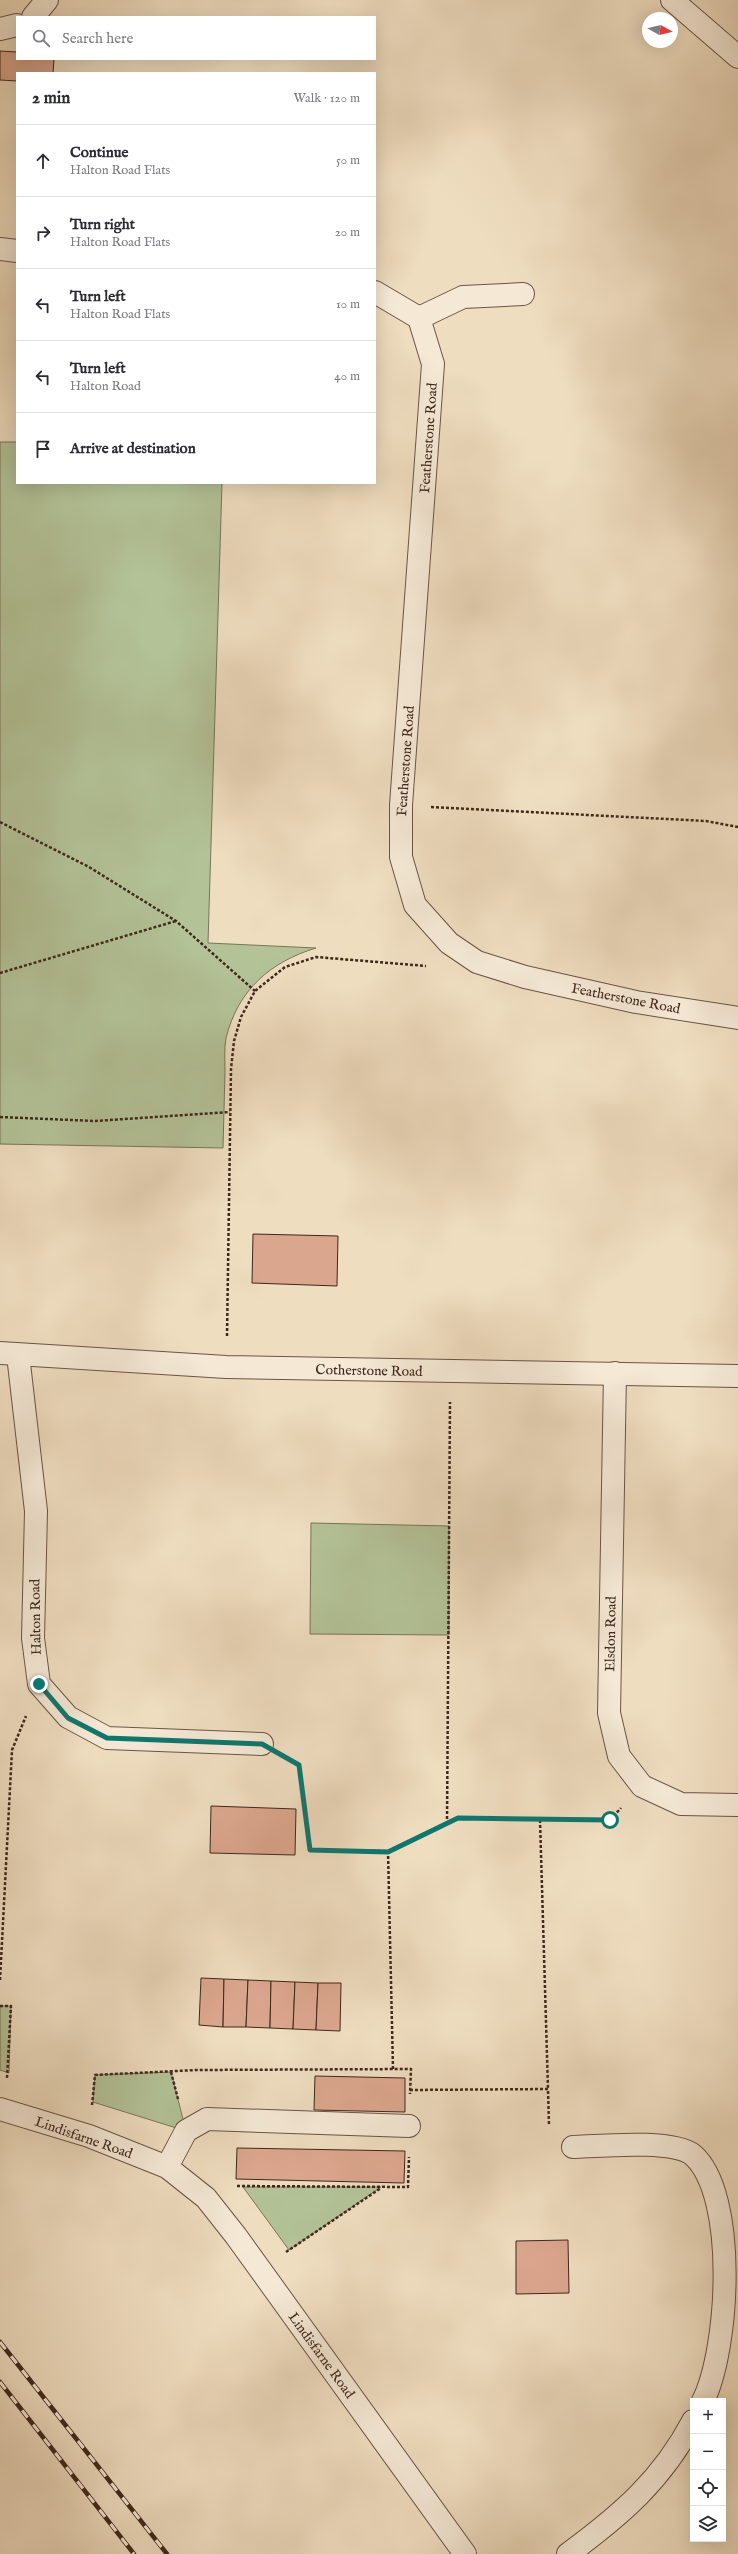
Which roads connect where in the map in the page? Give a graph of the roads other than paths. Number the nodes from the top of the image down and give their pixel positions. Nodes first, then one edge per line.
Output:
1 (47, 0) edge
2 (672, 0) edge
3 (34, 16) edge
4 (16, 25) edge
5 (0, 29) edge
6 (738, 57) edge
7 (0, 249) edge
8 (16, 251) edge
9 (376, 293) edge
10 (523, 294) dead end
11 (419, 318) junction
12 (738, 1018) edge
13 (9, 1354) edge
14 (615, 1373) junction
15 (738, 1376) edge
16 (262, 1744) road end
17 (738, 1804) edge
18 (0, 2109) edge
19 (409, 2126) road end
20 (573, 2147) road end
21 (167, 2168) junction
22 (704, 2398) edge
23 (690, 2427) edge
24 (465, 2554) edge
25 (568, 2554) edge

1 - 3 street
2 - 6 street
4 - 5 street
7 - 8 street
9 - 11 street
10 - 11 street
11 - 12 street, Featherstone Road
13 - 14 street, Cotherstone Road
13 - 16 street, Halton Road
14 - 15 street, Cotherstone Road
14 - 17 street, Elsdon Road
18 - 21 street, Lindisfarne Road
19 - 21 street
20 - 22 street
21 - 24 street, Lindisfarne Road
23 - 25 street

